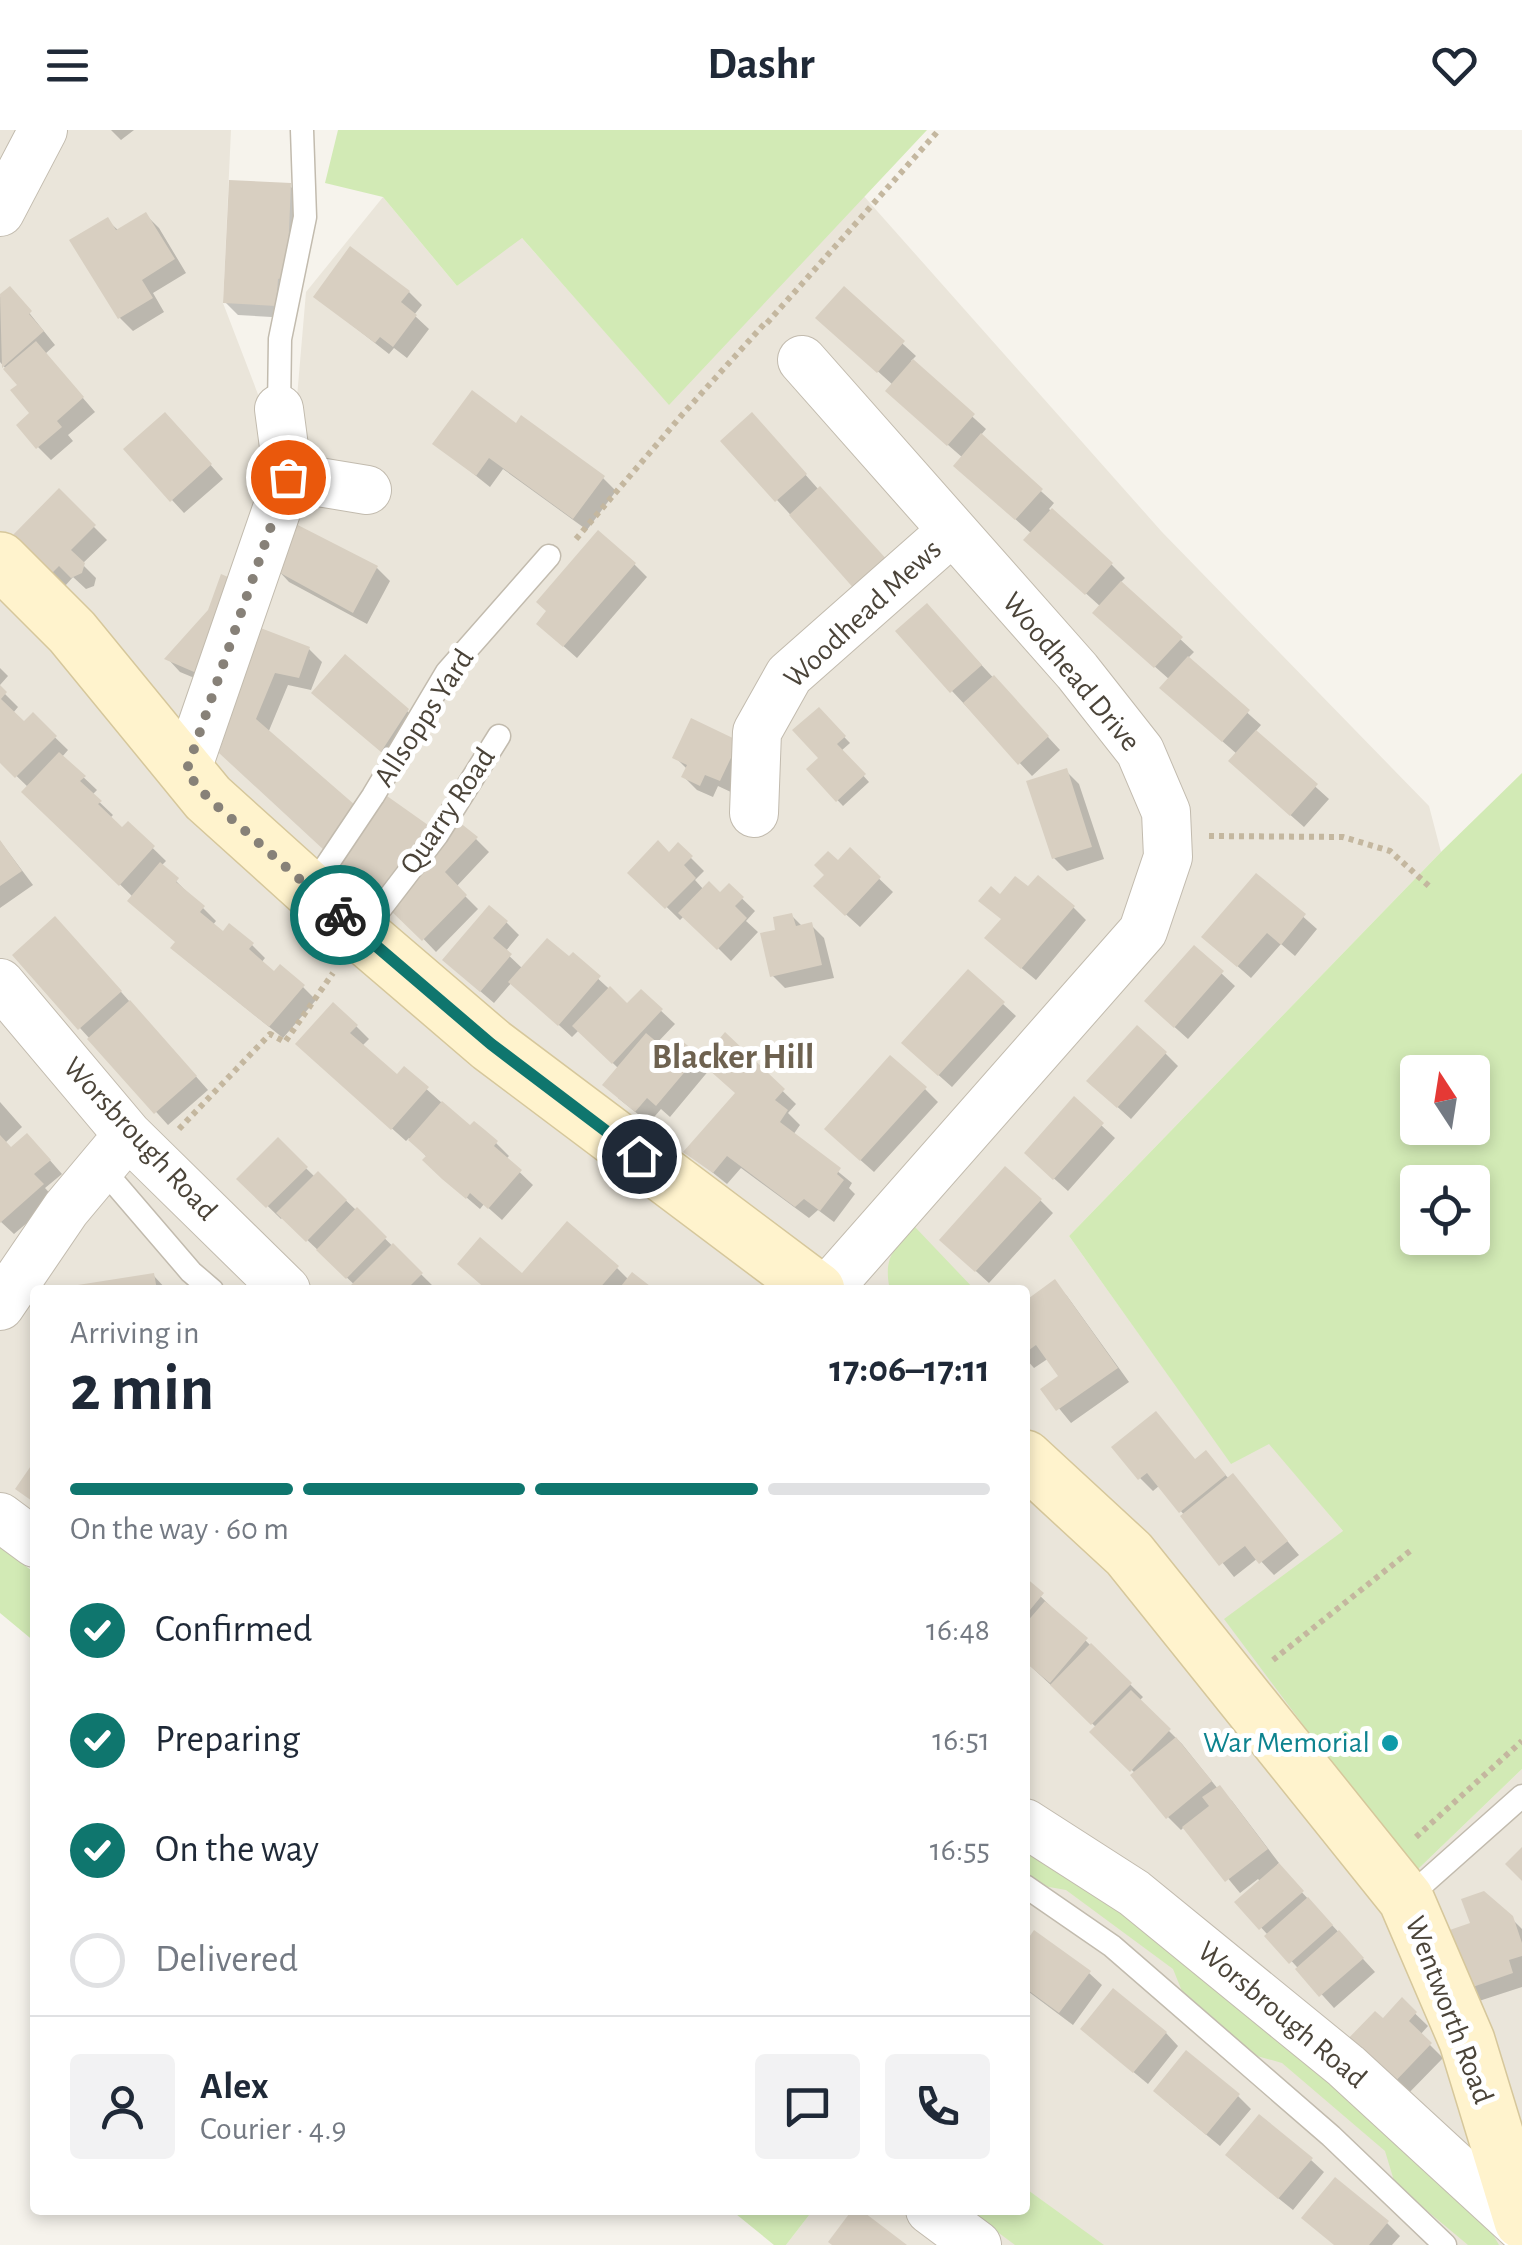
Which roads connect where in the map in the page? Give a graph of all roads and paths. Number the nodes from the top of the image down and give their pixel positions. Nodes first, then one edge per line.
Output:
1 (42, 130) edge
2 (302, 130) edge
3 (939, 130) edge
4 (0, 212) edge
5 (766, 322) junction
6 (802, 360) joint
7 (279, 409) joint
8 (288, 477) junction
9 (367, 490) dead end
10 (619, 490) dead end
11 (951, 532) junction
12 (549, 556) dead end
13 (0, 560) edge
14 (499, 736) dead end
15 (186, 772) junction
16 (754, 813) dead end
17 (1168, 836) junction
18 (1430, 887) dead end
19 (310, 890) junction
20 (361, 934) junction
21 (0, 983) edge
22 (127, 1153) junction
23 (206, 1285) edge
24 (280, 1285) edge
25 (810, 1285) edge
26 (831, 1285) edge
27 (0, 1306) edge
28 (1030, 1463) edge
29 (0, 1517) edge
30 (30, 1539) edge
31 (1410, 1551) dead end
32 (1236, 1687) junction
33 (1522, 1742) edge
34 (1522, 1796) edge
35 (1030, 1826) edge
36 (1394, 1884) junction
37 (1030, 1889) edge
38 (937, 2215) edge
39 (1522, 2224) edge
40 (978, 2245) edge
41 (1445, 2245) edge

1 - 4 street
2 - 7 lane
3 - 5 path
5 - 6 path
5 - 10 path
6 - 11 street, Woodhead Drive
7 - 8 street
8 - 9 street
8 - 15 street
11 - 16 street, Woodhead Mews
11 - 17 street, Woodhead Drive
12 - 19 lane, Allsopps Yard
13 - 15 street
14 - 20 lane, Quarry Road
15 - 19 street
17 - 18 path
17 - 26 street, Woodhead Drive
19 - 20 street
20 - 22 path
20 - 25 street
21 - 22 street, Worsbrough Road
22 - 23 lane, Worsbrough Road
22 - 24 street, Worsbrough Road
22 - 27 street
28 - 32 street, Wentworth Road
29 - 30 street
31 - 32 path
32 - 36 street, Wentworth Road
33 - 36 path
34 - 36 lane
35 - 39 street, Worsbrough Road
36 - 39 street, Wentworth Road
37 - 41 lane, Worsbrough Road
38 - 40 street

